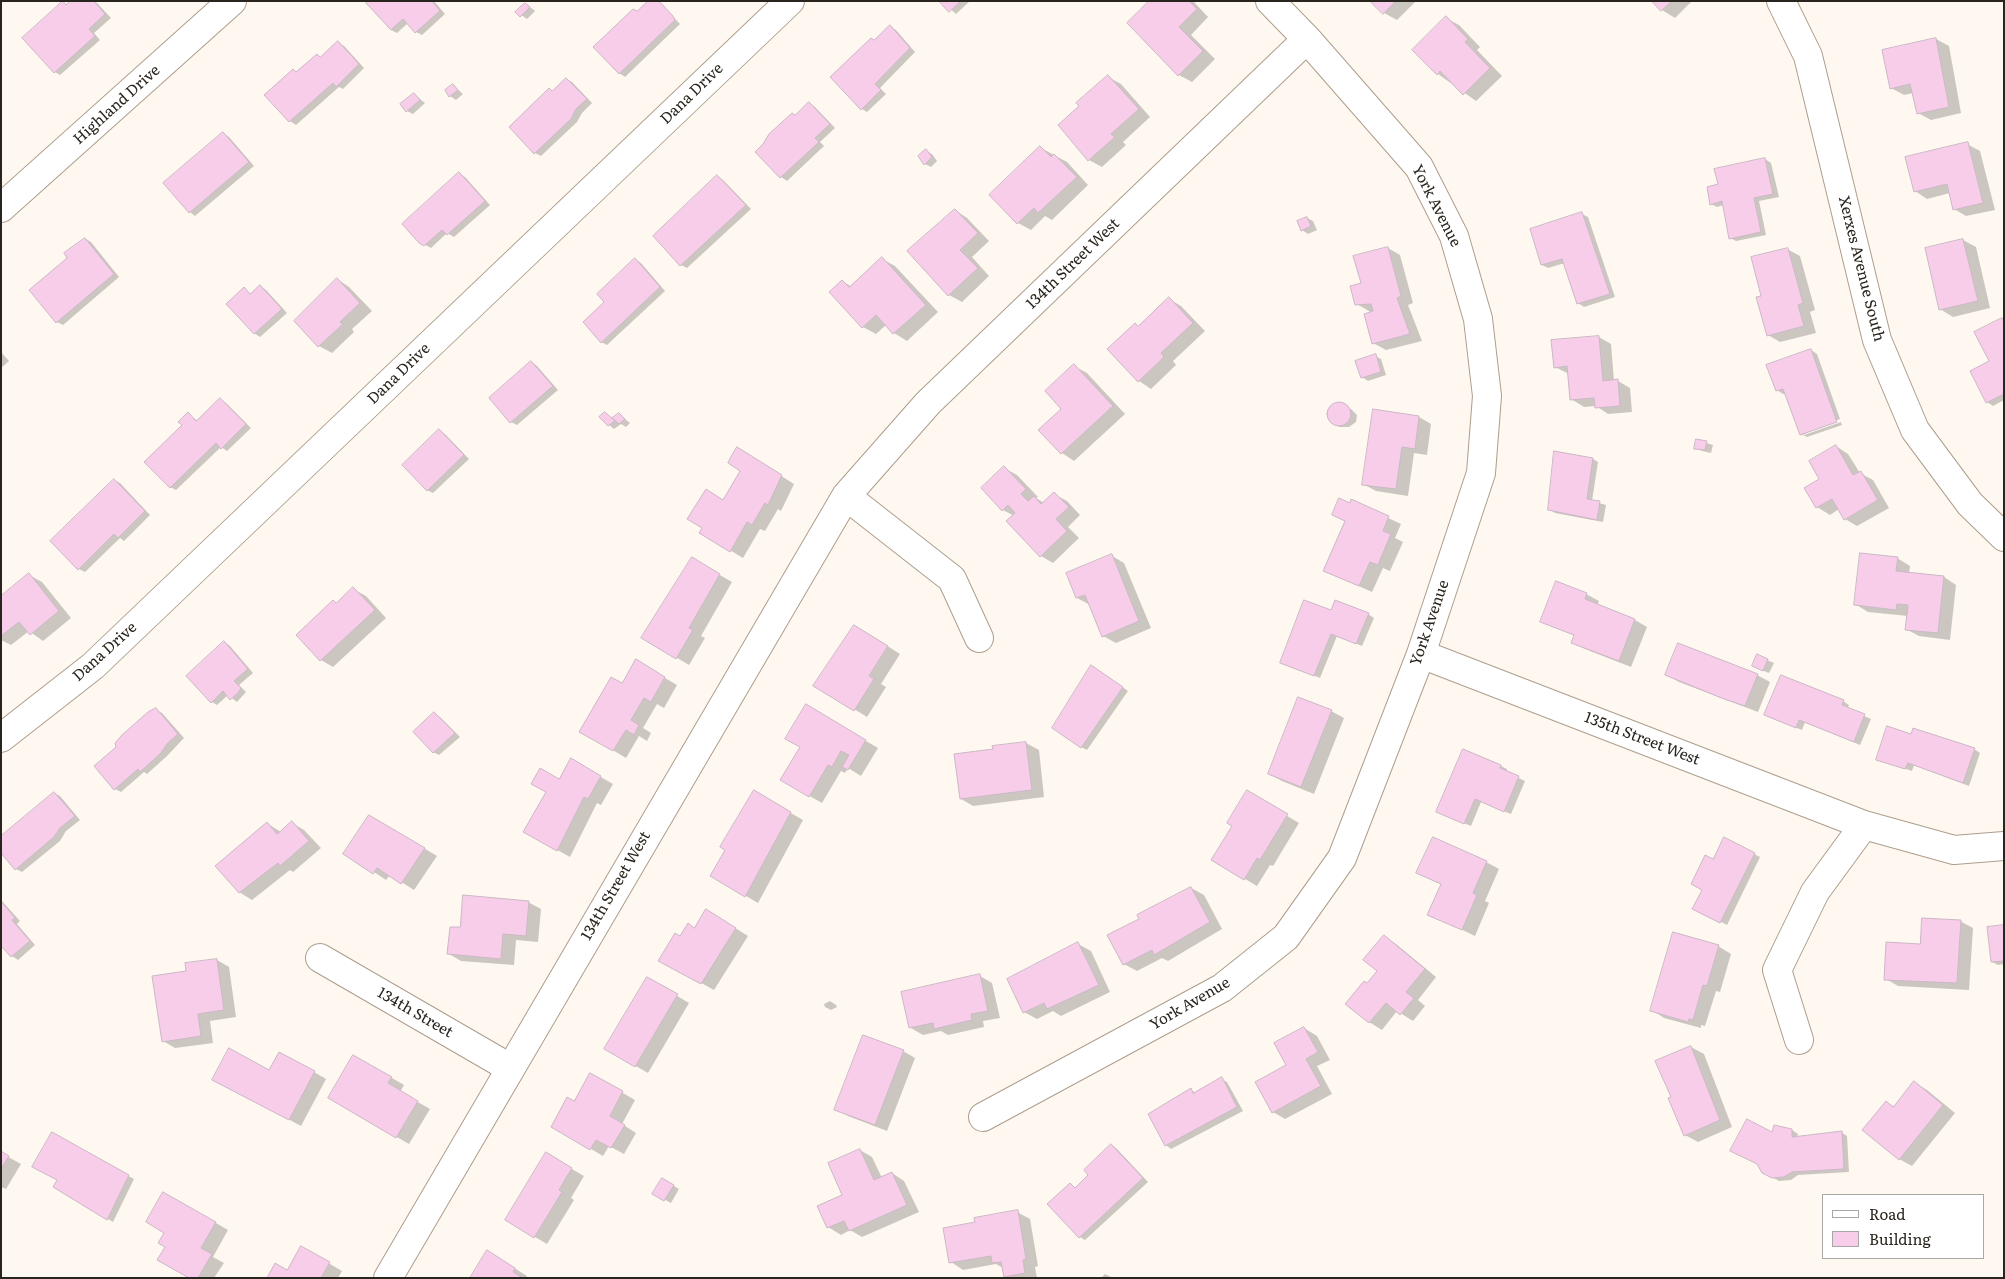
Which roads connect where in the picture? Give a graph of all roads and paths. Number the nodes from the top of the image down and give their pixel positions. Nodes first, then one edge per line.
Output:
1 (232, 1) edge
2 (790, 1) edge
3 (1270, 1) edge
4 (1781, 1) edge
5 (1307, 39) junction
6 (1, 208) edge
7 (846, 496) junction
8 (2004, 537) edge
9 (979, 638) dead end
10 (1421, 654) junction
11 (1, 738) edge
12 (1864, 825) junction
13 (2004, 846) edge
14 (320, 958) dead end
15 (1799, 1040) dead end
16 (510, 1068) junction
17 (983, 1116) dead end
18 (388, 1278) edge

1 - 6 street, Highland Drive
2 - 11 street, Dana Drive
3 - 5 street, York Avenue
4 - 8 street, Xerxes Avenue South
5 - 7 street, 134th Street West
5 - 10 street, York Avenue
7 - 9 street
7 - 16 street, 134th Street West
10 - 12 street, 135th Street West
10 - 17 street, York Avenue
12 - 13 street, 135th Street West
12 - 15 street
14 - 16 street, 134th Street
16 - 18 street, 134th Street West

